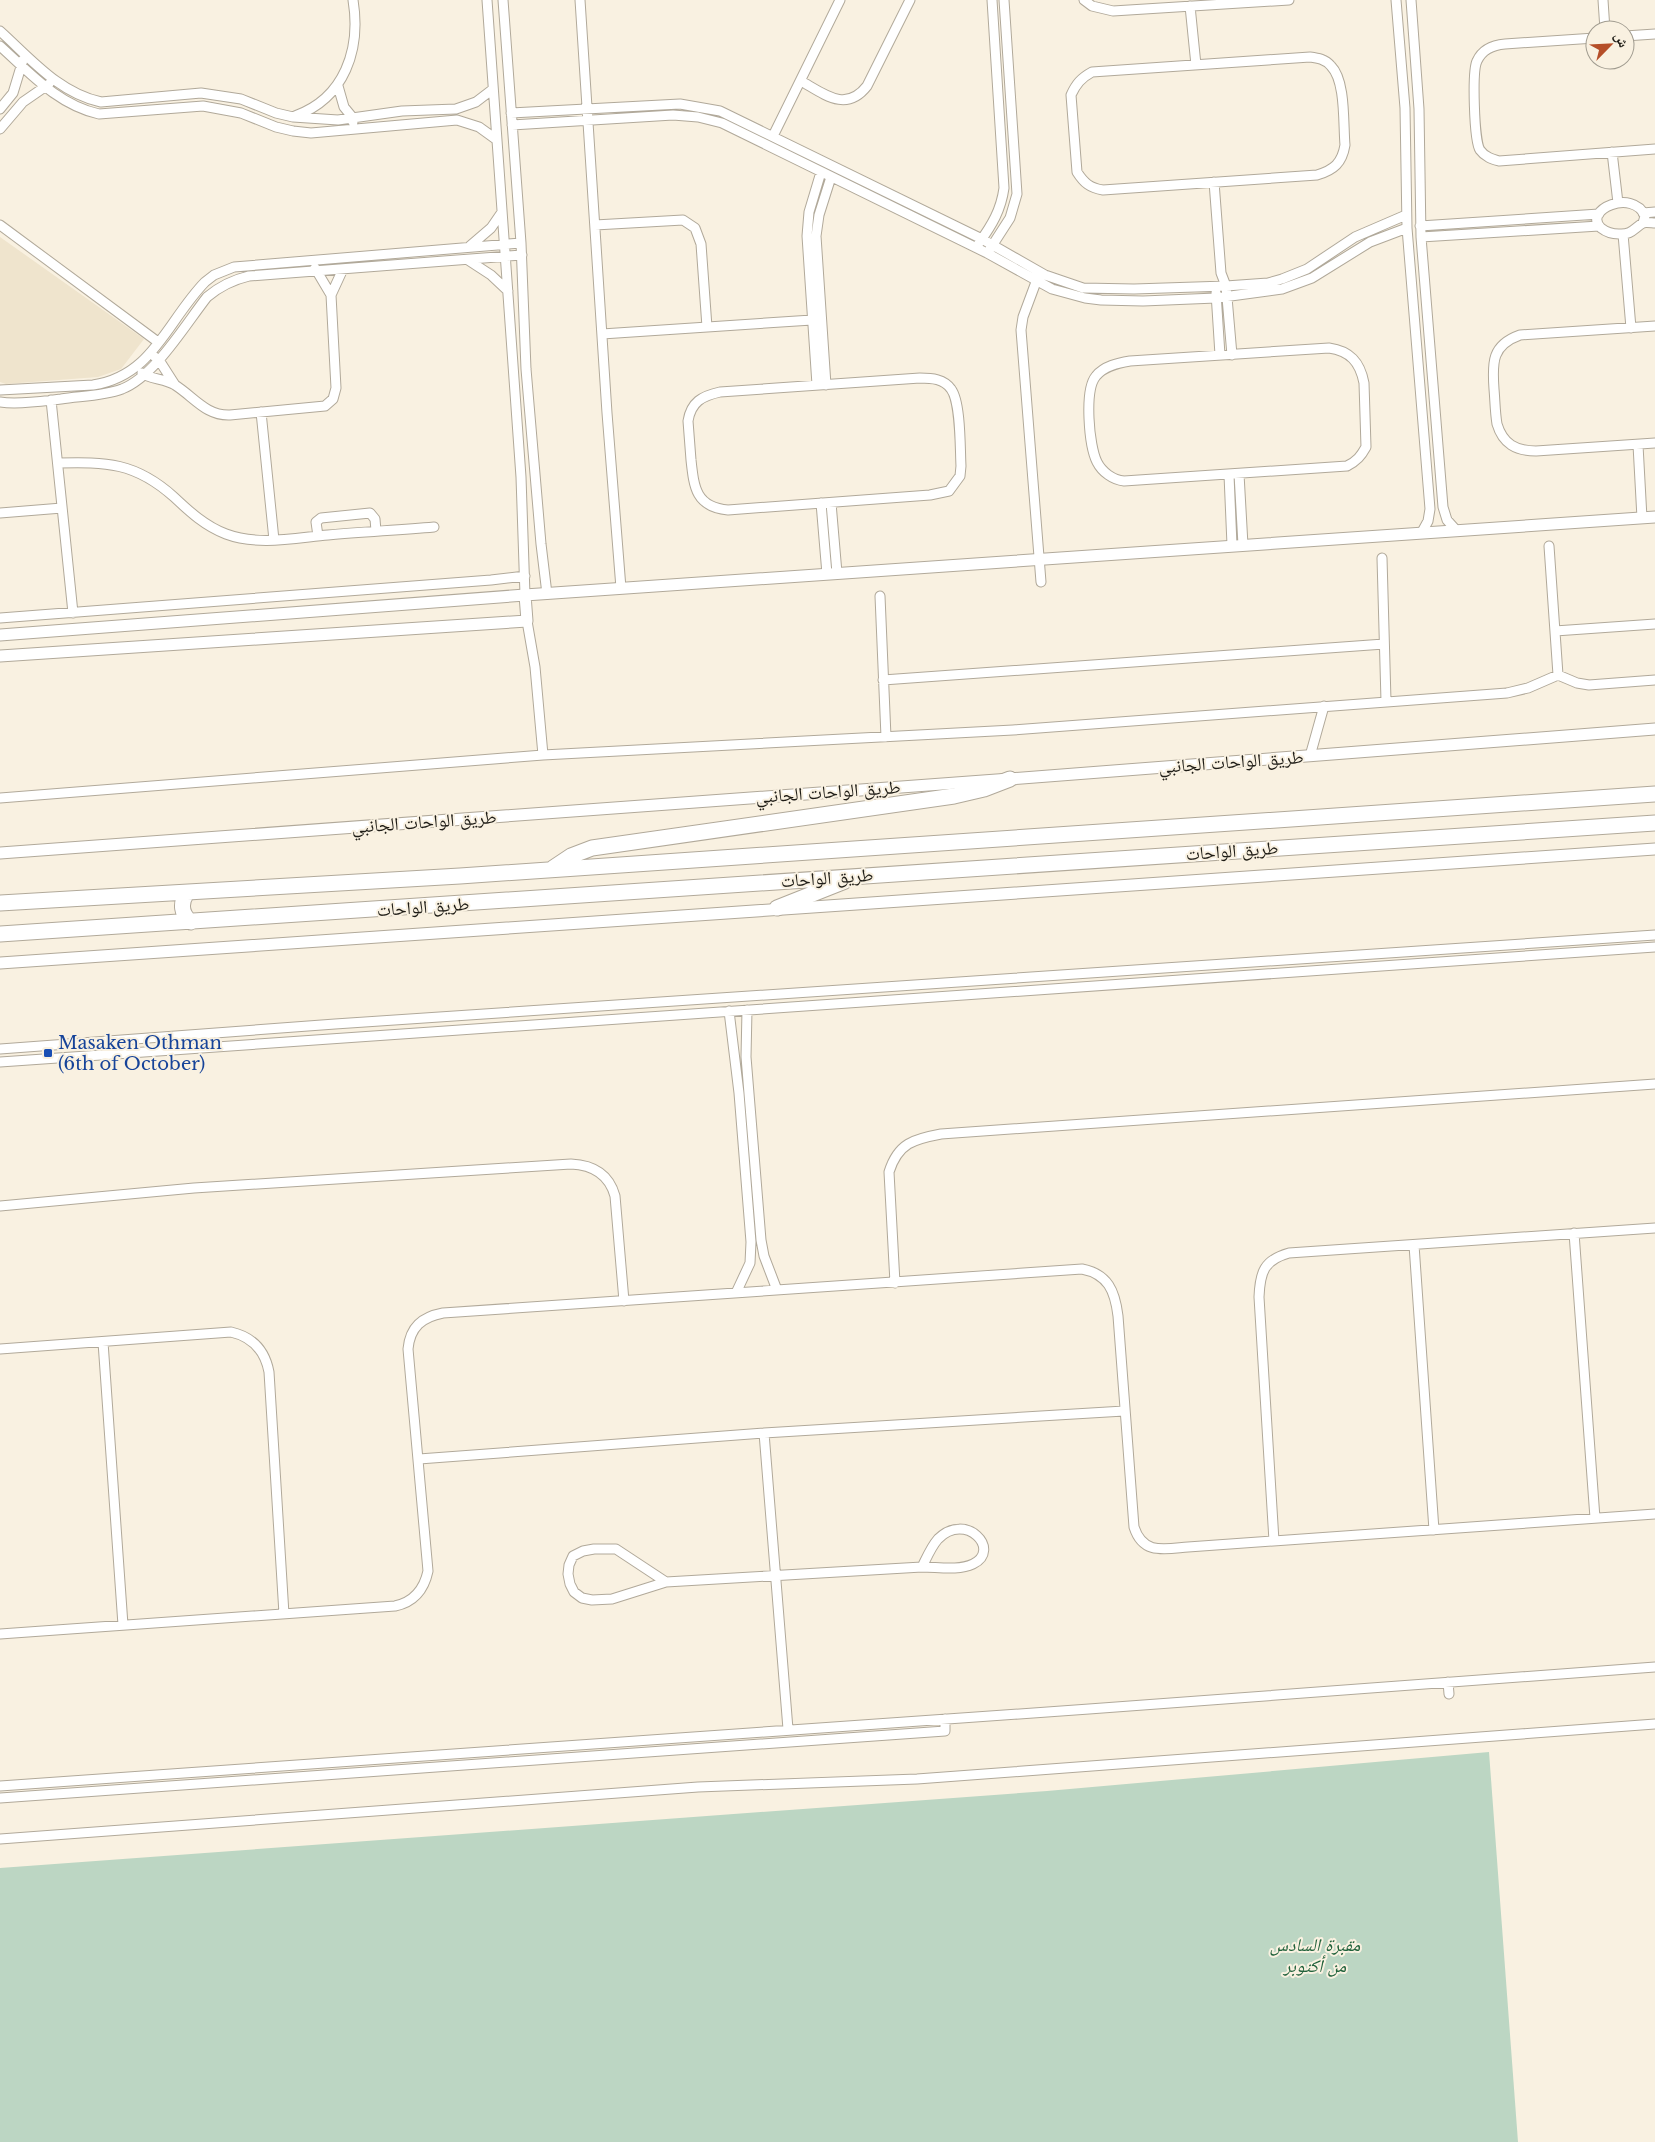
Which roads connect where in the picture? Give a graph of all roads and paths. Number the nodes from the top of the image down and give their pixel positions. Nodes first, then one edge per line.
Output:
1 (353, 0) edge
2 (487, 0) edge
3 (503, 0) edge
4 (580, 0) edge
5 (840, 0) edge
6 (910, 0) edge
7 (1005, 0) edge
8 (1084, 0) edge
9 (1288, 0) edge
10 (1396, 0) edge
11 (1411, 0) edge
12 (1603, 0) edge
13 (992, 1) edge
14 (1190, 6) junction
15 (1604, 20) edge
16 (0, 32) edge
17 (1655, 34) edge
18 (1635, 35) edge
19 (1585, 39) edge
20 (0, 46) edge
21 (24, 54) junction
22 (1196, 64) junction
23 (21, 65) junction
24 (54, 81) junction
25 (801, 81) junction
26 (46, 86) junction
27 (338, 86) junction
28 (493, 89) junction
29 (0, 109) edge
30 (587, 109) junction
31 (511, 113) junction
32 (293, 117) junction
33 (353, 118) junction
34 (588, 121) junction
35 (512, 125) junction
36 (353, 128) junction
37 (0, 129) edge
38 (773, 136) junction
39 (497, 140) junction
40 (1655, 149) edge
41 (1612, 152) junction
42 (821, 172) junction
43 (831, 177) junction
44 (1005, 182) junction
45 (1017, 182) junction
46 (1214, 182) junction
47 (1407, 182) junction
48 (1419, 182) junction
49 (1618, 203) junction
50 (502, 212) junction
51 (1655, 212) edge
52 (1643, 213) junction
53 (1599, 214) junction
54 (1406, 215) junction
55 (1655, 222) edge
56 (1643, 223) junction
57 (0, 225) edge
58 (595, 225) junction
59 (1420, 226) junction
60 (1599, 226) junction
61 (1407, 228) junction
62 (1623, 234) junction
63 (1421, 237) junction
64 (982, 239) junction
65 (521, 243) junction
66 (505, 244) junction
67 (993, 244) junction
68 (470, 247) junction
69 (976, 248) junction
70 (987, 253) junction
71 (522, 255) junction
72 (506, 256) junction
73 (314, 259) junction
74 (813, 259) junction
75 (468, 260) junction
76 (343, 269) junction
77 (315, 271) junction
78 (1221, 273) junction
79 (1411, 278) junction
80 (1424, 278) junction
81 (1036, 282) junction
82 (1226, 286) junction
83 (1215, 287) junction
84 (508, 291) junction
85 (332, 295) junction
86 (1227, 297) junction
87 (1216, 298) junction
88 (812, 320) junction
89 (1655, 326) edge
90 (707, 327) junction
91 (1631, 328) junction
92 (602, 334) junction
93 (158, 342) junction
94 (150, 354) junction
95 (1232, 355) junction
96 (1220, 356) junction
97 (158, 360) junction
98 (136, 368) junction
99 (145, 375) junction
100 (175, 385) junction
101 (821, 385) junction
102 (0, 390) edge
103 (51, 400) junction
104 (0, 402) edge
105 (261, 412) junction
106 (1655, 444) edge
107 (1638, 445) junction
108 (58, 462) junction
109 (1239, 474) junction
110 (1229, 475) junction
111 (821, 503) junction
112 (831, 503) junction
113 (62, 508) junction
114 (0, 514) edge
115 (1655, 517) edge
116 (1642, 518) junction
117 (434, 527) dead end
118 (1456, 530) junction
119 (376, 531) junction
120 (1422, 532) junction
121 (318, 536) junction
122 (274, 540) junction
123 (1238, 545) junction
124 (1549, 546) dead end
125 (1382, 558) dead end
126 (1040, 559) junction
127 (832, 574) junction
128 (525, 576) junction
129 (1041, 582) dead end
130 (621, 588) junction
131 (547, 594) junction
132 (525, 595) junction
133 (880, 596) dead end
134 (73, 613) junction
135 (0, 618) edge
136 (528, 621) junction
137 (1655, 624) edge
138 (1555, 631) junction
139 (0, 636) edge
140 (1384, 644) junction
141 (0, 656) edge
142 (1558, 675) junction
143 (883, 680) junction
144 (1655, 680) edge
145 (1386, 701) junction
146 (1324, 706) junction
147 (1655, 729) edge
148 (886, 736) junction
149 (543, 756) junction
150 (1310, 756) junction
151 (1010, 779) junction
152 (1655, 794) edge
153 (0, 798) edge
154 (1655, 823) edge
155 (1655, 849) edge
156 (0, 853) edge
157 (551, 869) junction
158 (861, 876) junction
159 (187, 893) junction
160 (0, 902) edge
161 (777, 908) junction
162 (191, 922) junction
163 (0, 934) edge
164 (1651, 935) edge
165 (1652, 947) edge
166 (1329, 956) junction
167 (0, 963) edge
168 (1330, 970) junction
169 (747, 1010) junction
170 (540, 1012) junction
171 (729, 1012) junction
172 (335, 1024) junction
173 (541, 1025) junction
174 (335, 1040) junction
175 (0, 1049) edge
176 (0, 1062) edge
177 (1655, 1084) edge
178 (0, 1206) edge
179 (1655, 1228) edge
180 (1574, 1233) junction
181 (1414, 1244) junction
182 (895, 1283) junction
183 (777, 1290) junction
184 (736, 1293) junction
185 (624, 1301) junction
186 (103, 1342) junction
187 (0, 1349) edge
188 (1124, 1411) junction
189 (764, 1433) junction
190 (418, 1459) junction
191 (1655, 1514) edge
192 (1595, 1518) junction
193 (1434, 1530) junction
194 (1274, 1541) junction
195 (922, 1566) junction
196 (776, 1575) junction
197 (666, 1582) junction
198 (284, 1614) junction
199 (123, 1625) junction
200 (0, 1634) edge
201 (1655, 1667) edge
202 (1448, 1682) junction
203 (1448, 1694) dead end
204 (945, 1719) junction
205 (1655, 1724) edge
206 (788, 1729) junction
207 (575, 1745) junction
208 (575, 1757) junction
209 (0, 1786) edge
210 (0, 1798) edge
211 (0, 1838) edge

1 - 27 street
2 - 28 street
3 - 31 street
4 - 30 street
5 - 25 street
6 - 25 street
7 - 13 street
7 - 45 street
8 - 14 street
9 - 14 street
10 - 47 street
11 - 48 street
12 - 15 street
13 - 44 street
14 - 22 street
16 - 21 street
17 - 18 street
19 - 41 street
20 - 23 street
21 - 23 street
21 - 24 street
22 - 46 street
22 - 46 street
23 - 26 street
23 - 29 street
24 - 26 street
24 - 32 street
25 - 38 street
26 - 36 street
26 - 37 street
27 - 32 street
27 - 33 street
28 - 33 street
28 - 39 street
30 - 31 street
30 - 34 street
30 - 38 street
31 - 35 street
32 - 33 street
33 - 36 street
34 - 35 street
34 - 42 street
34 - 58 street
35 - 65 street
36 - 39 street
38 - 64 street
39 - 50 street
40 - 41 street
41 - 49 street
42 - 43 street
42 - 74 street
43 - 69 street
43 - 74 street
44 - 45 street
44 - 64 street
45 - 67 street
46 - 78 street
47 - 48 street
47 - 54 street
48 - 59 street
49 - 52 street
49 - 53 street
50 - 66 street
50 - 68 street
51 - 52 street
52 - 56 street
53 - 59 street
53 - 60 street
54 - 61 street
54 - 82 street
55 - 56 street
56 - 62 street
57 - 93 street
58 - 90 street
58 - 92 street
59 - 63 street
60 - 62 street
60 - 63 street
61 - 79 street
61 - 86 street
62 - 91 street
63 - 80 street
64 - 67 street
64 - 69 street
65 - 66 street
65 - 71 street
66 - 68 street
66 - 72 street
67 - 70 street
67 - 83 street
68 - 73 street
69 - 70 street
70 - 81 street
71 - 72 street
71 - 131 street
72 - 75 street
72 - 84 street
73 - 77 street
73 - 93 street
74 - 88 street
74 - 101 street
75 - 76 street
75 - 84 street
76 - 77 street
76 - 85 street
77 - 85 street
77 - 97 street
78 - 82 street
78 - 83 street
79 - 80 street
79 - 120 street
80 - 118 street
81 - 87 street
81 - 126 street
82 - 83 street
82 - 86 street
83 - 87 street
84 - 128 street
85 - 105 street
86 - 87 street
86 - 95 street
87 - 96 street
88 - 90 street
88 - 101 street
89 - 91 street
90 - 92 street
91 - 107 street
92 - 130 street
93 - 94 street
94 - 97 street
94 - 98 street
95 - 96 street
95 - 109 street
96 - 110 street
97 - 99 street
97 - 100 street
98 - 99 street
98 - 102 street
99 - 100 street
99 - 103 street
100 - 105 street
101 - 111 street
101 - 112 street
103 - 104 street
103 - 108 street
105 - 122 street
106 - 107 street
107 - 116 street
108 - 113 street
108 - 122 street
109 - 110 street
109 - 123 street
110 - 123 street
111 - 112 street
111 - 127 street
112 - 127 street
113 - 114 street
113 - 134 street
115 - 116 street
116 - 118 street
117 - 119 street
118 - 120 street
119 - 121 street
119 - 121 street
120 - 123 street
121 - 122 street
123 - 126 street
124 - 138 street
125 - 140 street
126 - 127 street
126 - 129 street
127 - 130 street
128 - 132 street
128 - 134 street
130 - 131 street
131 - 132 street
132 - 136 street
132 - 139 street
133 - 143 street
134 - 135 street
136 - 141 street
136 - 149 street
137 - 138 street
138 - 142 street
140 - 143 street
140 - 145 street
142 - 144 street
142 - 145 street
143 - 148 street
145 - 146 street
146 - 148 street
146 - 150 street
147 - 150 street, طريق الواحات الجانبي
148 - 149 street
149 - 153 street
150 - 151 street, طريق الواحات الجانبي
151 - 156 street, طريق الواحات الجانبي
151 - 157 highway
152 - 157 highway, طريق الواحات
154 - 158 highway, طريق الواحات
155 - 161 street
157 - 159 highway, طريق الواحات
158 - 161 highway
158 - 162 highway, طريق الواحات
159 - 160 highway, طريق الواحات
159 - 162 highway
161 - 167 street
162 - 163 highway, طريق الواحات
164 - 165 street
164 - 166 street
165 - 168 street
166 - 168 street
166 - 170 street
168 - 169 street
169 - 171 street
169 - 183 street
170 - 172 street
170 - 173 street
171 - 173 street
171 - 184 street
172 - 174 street
172 - 175 street
173 - 174 street
174 - 176 street
177 - 182 street
178 - 185 street
179 - 180 street
180 - 181 street
180 - 192 street
181 - 193 street
181 - 194 street
182 - 183 street
182 - 188 street
183 - 184 street
184 - 185 street
185 - 190 street
186 - 187 street
186 - 198 street
186 - 199 street
188 - 189 street
188 - 194 street
189 - 190 street
189 - 196 street
190 - 198 street
191 - 192 street
192 - 193 street
193 - 194 street
195 - 195 street
195 - 196 street
196 - 197 street
196 - 206 street
197 - 197 street
198 - 199 street
199 - 200 street
201 - 202 street
202 - 203 street
202 - 204 street
204 - 206 street
204 - 208 street
205 - 211 street
206 - 207 street
207 - 208 street
207 - 209 street
208 - 210 street

